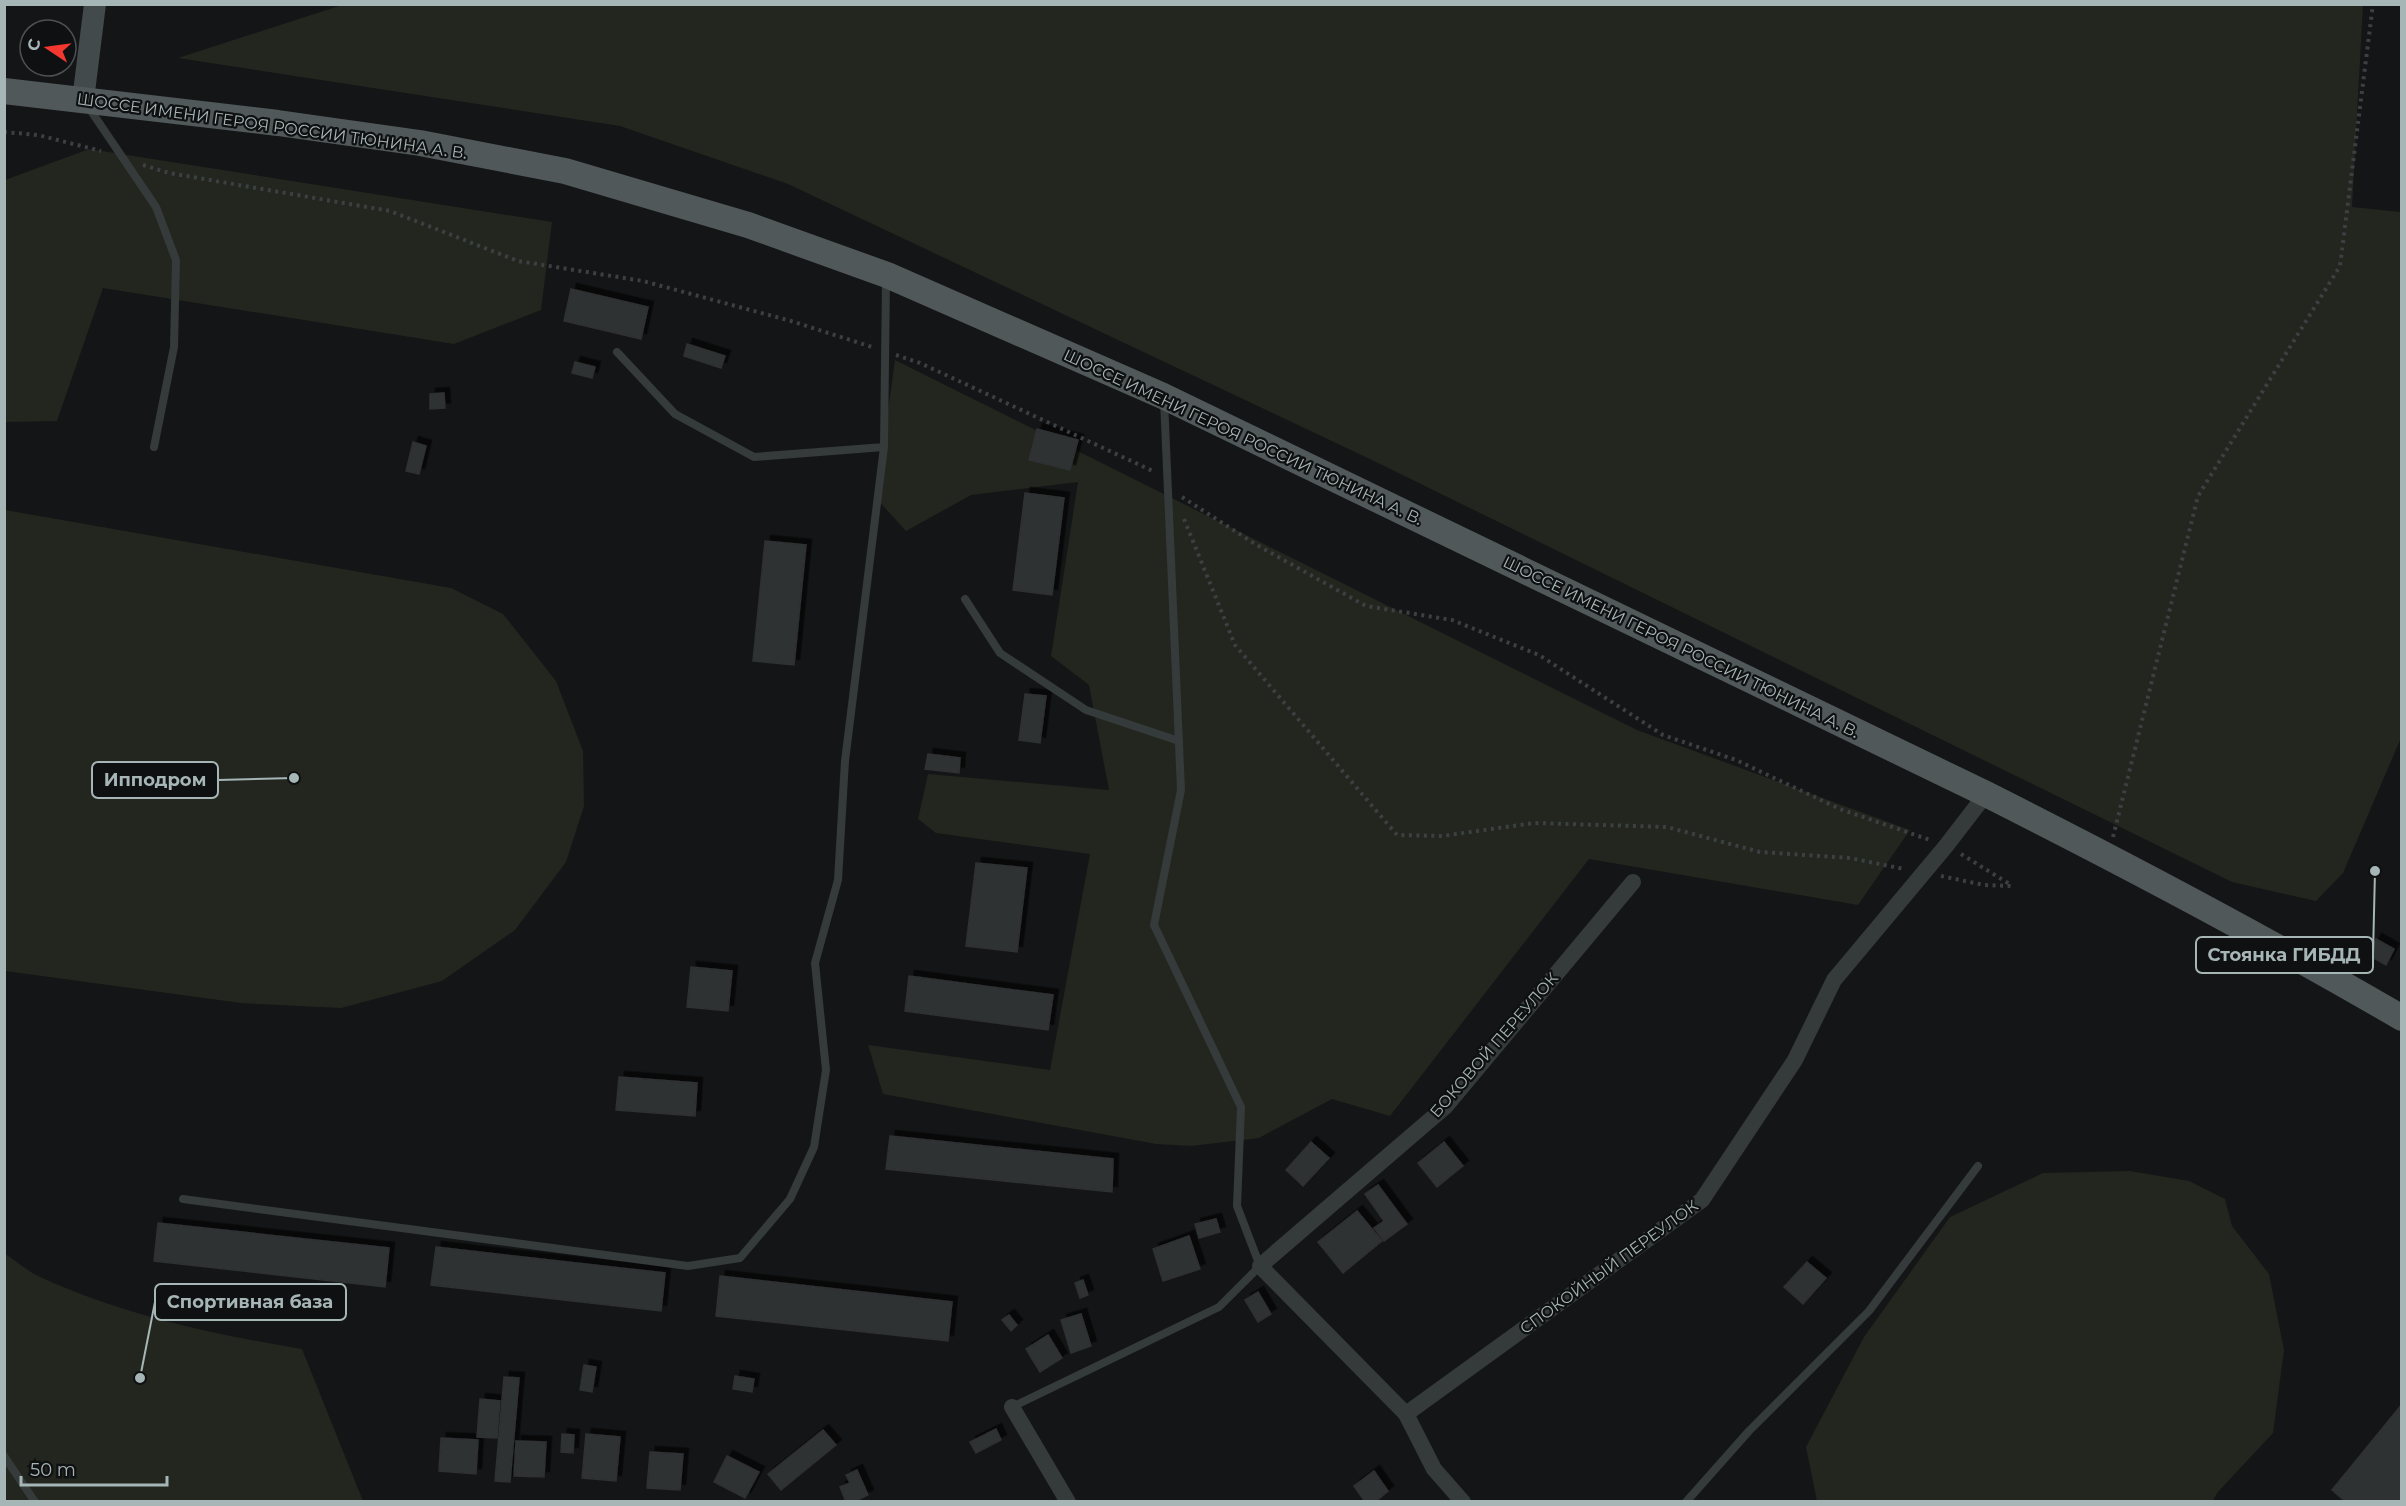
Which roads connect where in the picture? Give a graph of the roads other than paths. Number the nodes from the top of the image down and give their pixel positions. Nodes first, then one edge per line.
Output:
1 (95, 4) edge
2 (4, 91) edge
3 (83, 100) junction
4 (886, 275) junction
5 (617, 352) dead end
6 (1164, 396) junction
7 (154, 447) dead end
8 (884, 447) junction
9 (965, 599) dead end
10 (1179, 741) junction
11 (1986, 794) junction
12 (1633, 882) dead end
13 (2402, 1018) edge
14 (1977, 1166) dead end
15 (183, 1200) dead end
16 (1260, 1266) junction
17 (1012, 1407) joint
18 (1406, 1414) junction
19 (4, 1456) edge
20 (35, 1502) edge
21 (1068, 1502) edge
22 (1463, 1502) edge
23 (1686, 1502) edge

1 - 3 street
2 - 3 main road, ШОССЕ ИМЕНИ ГЕРОЯ РОССИИ ТЮНИНА А. В.
3 - 4 main road, ШОССЕ ИМЕНИ ГЕРОЯ РОССИИ ТЮНИНА А. В.
3 - 7 lane
4 - 6 main road, ШОССЕ ИМЕНИ ГЕРОЯ РОССИИ ТЮНИНА А. В.
4 - 8 lane
5 - 8 lane
6 - 10 lane
6 - 11 main road, ШОССЕ ИМЕНИ ГЕРОЯ РОССИИ ТЮНИНА А. В.
8 - 15 lane
9 - 10 lane
10 - 16 lane
11 - 13 main road, ШОССЕ ИМЕНИ ГЕРОЯ РОССИИ ТЮНИНА А. В.
11 - 18 street, СПОКОЙНЫЙ ПЕРЕУЛОК
12 - 16 street, БОКОВОЙ ПЕРЕУЛОК
14 - 23 lane
16 - 17 lane
16 - 18 street
17 - 21 street
18 - 22 street
19 - 20 lane

